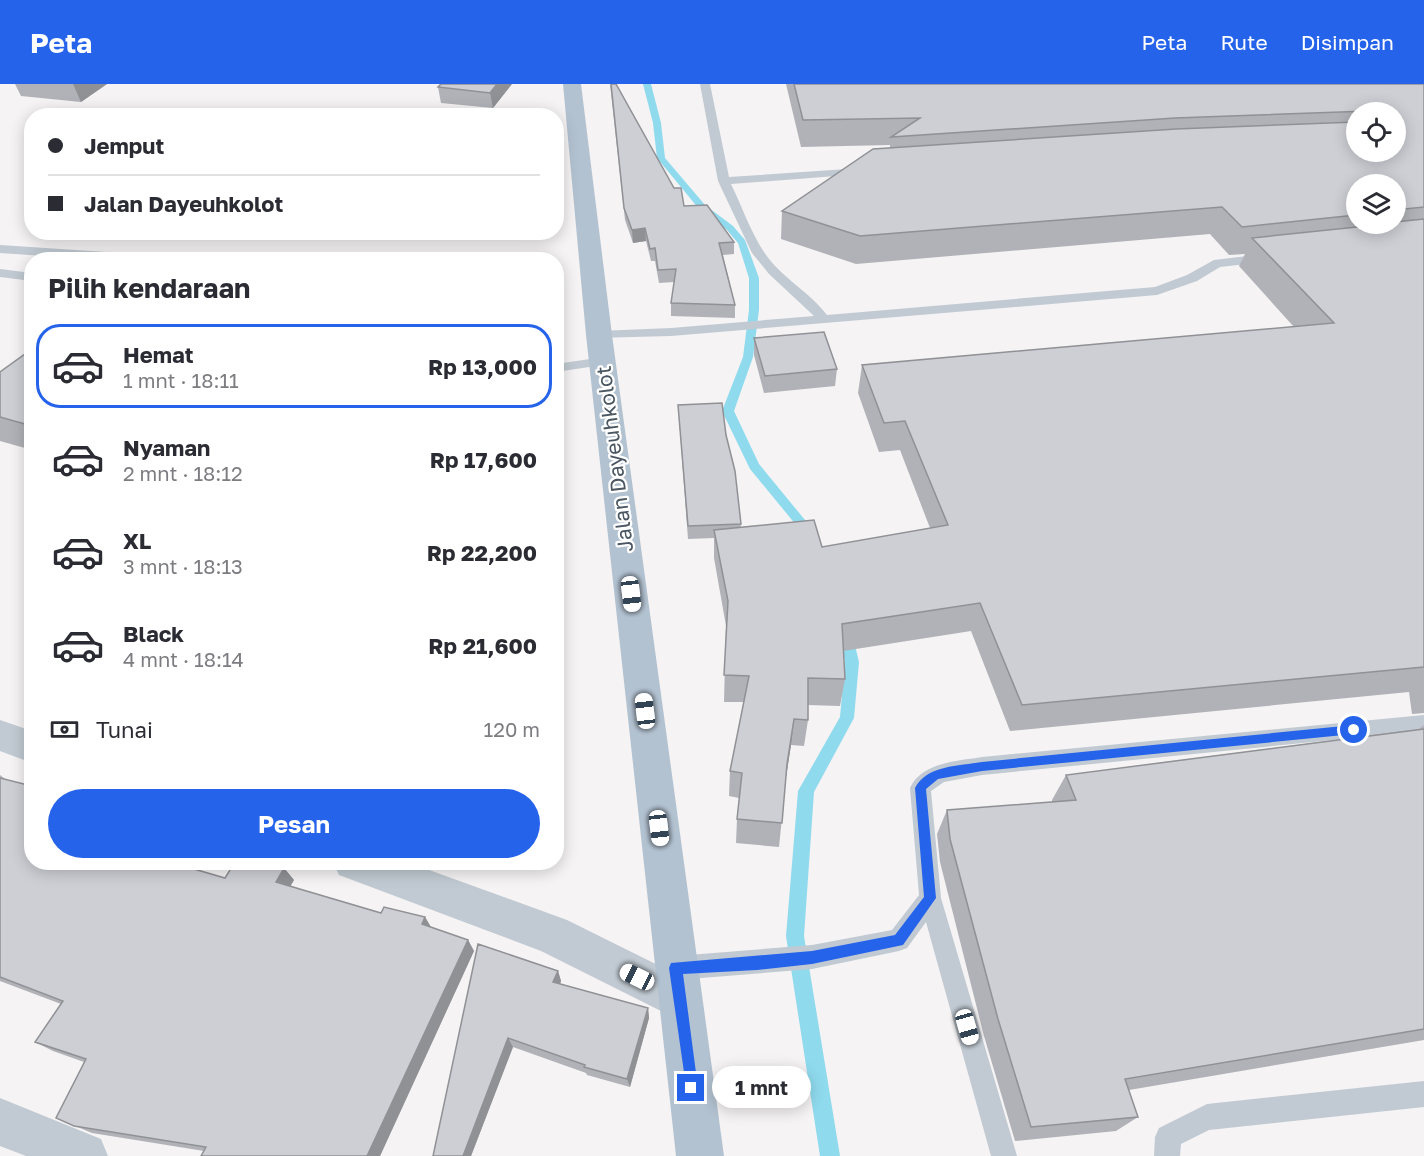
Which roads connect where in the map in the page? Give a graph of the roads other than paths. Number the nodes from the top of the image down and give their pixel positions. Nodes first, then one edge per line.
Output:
1 (572, 84) edge
2 (705, 84) edge
3 (879, 170) edge
4 (724, 181) junction
5 (0, 249) edge
6 (46, 252) edge
7 (1275, 256) edge
8 (0, 273) edge
9 (24, 276) edge
10 (823, 320) junction
11 (602, 348) junction
12 (564, 365) edge
13 (1424, 723) edge
14 (0, 735) edge
15 (24, 744) edge
16 (375, 870) edge
17 (930, 898) junction
18 (678, 983) junction
19 (1424, 1094) edge
20 (0, 1122) edge
21 (84, 1156) edge
22 (700, 1156) edge
23 (1004, 1156) edge
24 (1167, 1156) edge

1 - 11 main road, Jalan Dayeuhkolot
2 - 4 lane
3 - 4 lane
4 - 10 lane
5 - 6 lane
7 - 10 lane
8 - 9 lane
10 - 11 lane
11 - 12 lane
11 - 18 main road, Jalan Dayeuhkolot
13 - 17 lane
14 - 15 street
16 - 18 street
17 - 18 lane
17 - 23 lane
18 - 22 main road, Jalan Dayeuhkolot
19 - 24 lane
20 - 21 street

